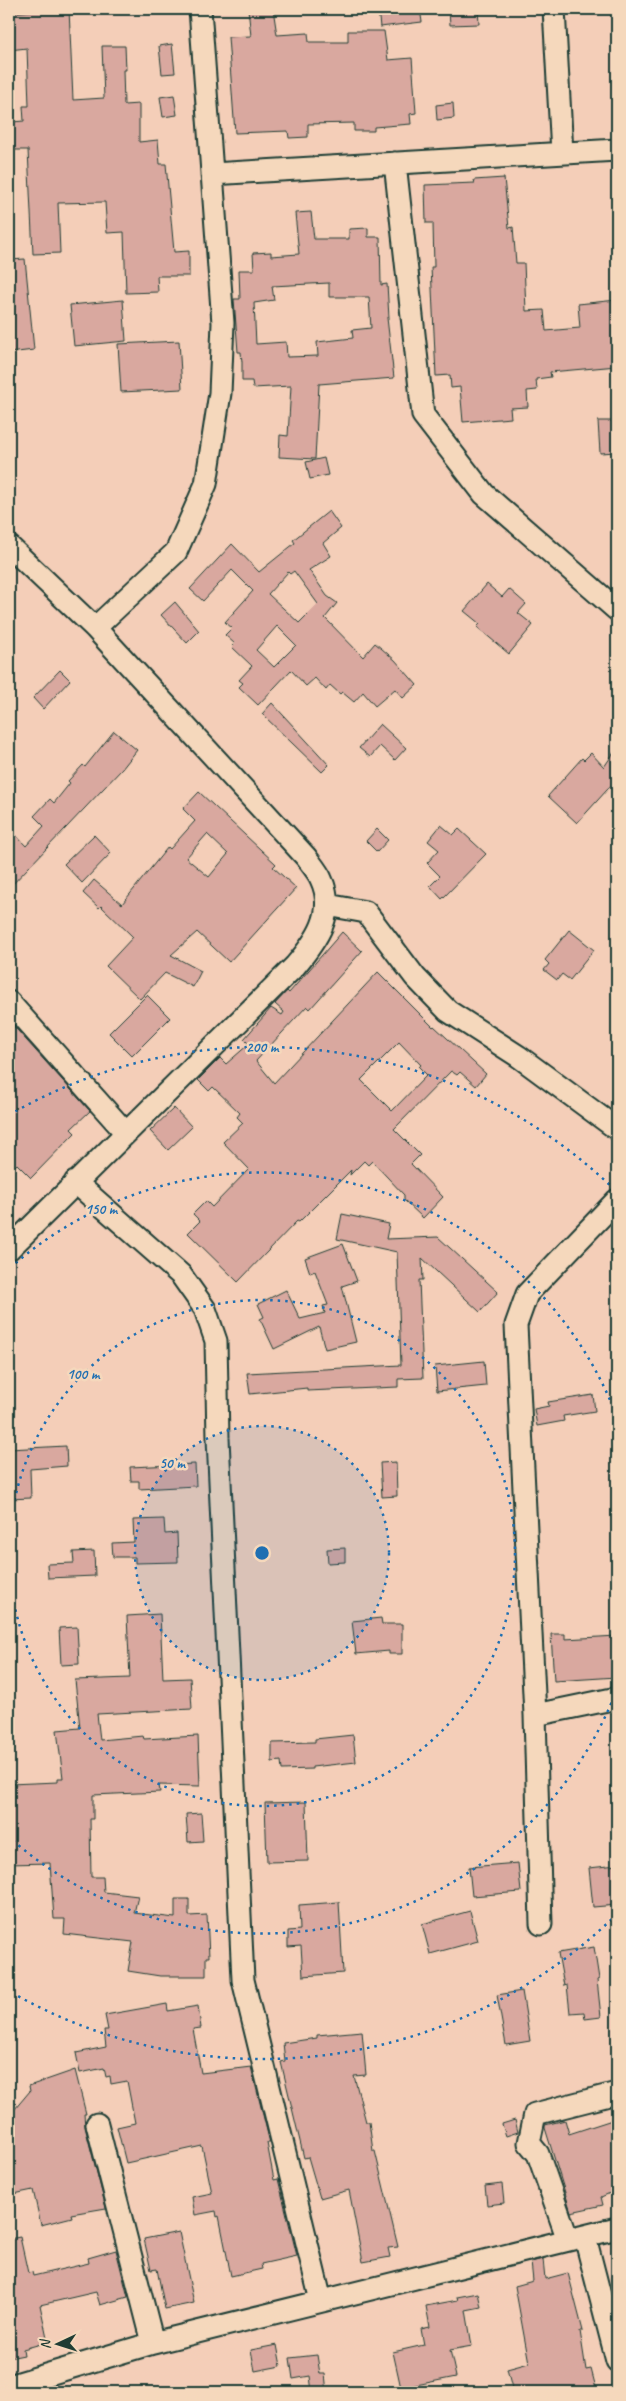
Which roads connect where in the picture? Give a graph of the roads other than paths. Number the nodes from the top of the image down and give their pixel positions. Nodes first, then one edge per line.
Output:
1 (200, 9) edge
2 (554, 9) edge
3 (617, 150) edge
4 (562, 154) junction
5 (395, 163) junction
6 (212, 174) junction
7 (9, 546) edge
8 (617, 610) edge
9 (95, 628) junction
10 (327, 906) junction
11 (9, 1002) edge
12 (617, 1129) edge
13 (126, 1132) junction
14 (75, 1182) junction
15 (617, 1200) edge
16 (9, 1249) edge
17 (617, 1698) edge
18 (535, 1715) junction
19 (541, 1924) dead end
20 (617, 2093) edge
21 (97, 2124) dead end
22 (617, 2228) edge
23 (576, 2238) junction
24 (321, 2301) junction
25 (153, 2343) junction
26 (617, 2361) edge
27 (9, 2386) edge

1 - 6 street
2 - 4 street
3 - 4 street
4 - 5 street
5 - 6 street
5 - 8 street
6 - 9 street
7 - 9 street
9 - 10 street
10 - 12 street
10 - 13 street
11 - 13 street
13 - 14 street
14 - 16 street
14 - 24 street
15 - 18 street
17 - 18 street
18 - 19 street
20 - 23 street
21 - 25 street
22 - 23 street
23 - 24 street
23 - 26 street
24 - 25 street
25 - 27 street

